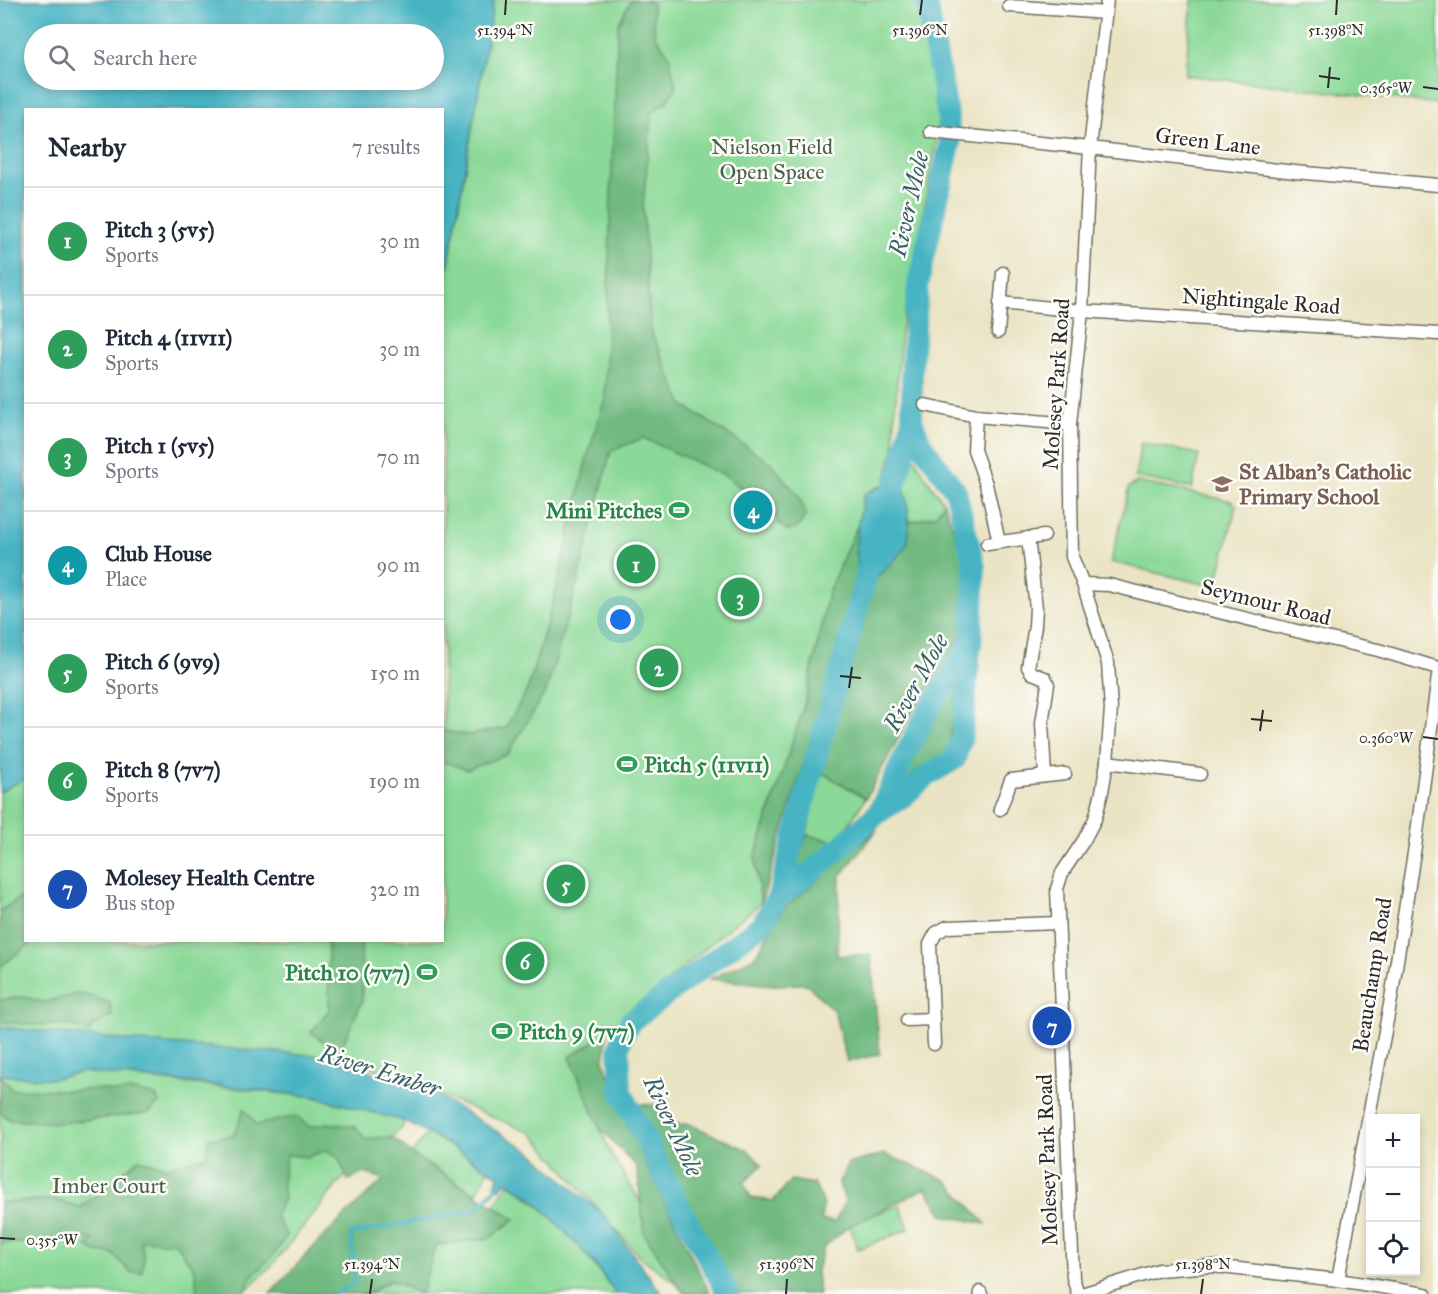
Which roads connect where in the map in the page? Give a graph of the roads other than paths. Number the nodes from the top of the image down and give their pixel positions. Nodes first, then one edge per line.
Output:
1 (1009, 6) dead end
2 (1107, 6) edge
3 (934, 133) dead end
4 (1090, 148) junction
5 (1438, 185) edge
6 (1003, 273) dead end
7 (1000, 303) junction
8 (1082, 311) junction
9 (998, 332) dead end
10 (1438, 334) edge
11 (925, 405) dead end
12 (976, 416) junction
13 (1070, 424) junction
14 (1044, 536) dead end
15 (1028, 538) junction
16 (1083, 584) junction
17 (1438, 669) edge
18 (1438, 676) edge
19 (1107, 762) junction
20 (1065, 774) dead end
21 (1200, 774) dead end
22 (1045, 776) junction
23 (1000, 810) dead end
24 (1058, 923) junction
25 (933, 1019) junction
26 (908, 1020) dead end
27 (934, 1044) dead end
28 (1338, 1280) junction
29 (1080, 1294) edge
30 (1425, 1294) edge

1 - 2 street
2 - 4 street, Molesey Park Road
3 - 4 street, Green Lane
4 - 5 street, Green Lane
4 - 8 street, Molesey Park Road
6 - 7 street
7 - 8 street, Nightingale Road
7 - 9 street
8 - 10 street, Nightingale Road
8 - 13 street, Molesey Park Road
11 - 12 street
12 - 13 street
12 - 15 street
13 - 16 street, Molesey Park Road
14 - 15 street
15 - 22 street
16 - 17 street, Seymour Road
16 - 19 street, Molesey Park Road
18 - 28 street, Beauchamp Road
19 - 21 street
19 - 24 street, Molesey Park Road
20 - 22 street
22 - 23 street
24 - 25 street
24 - 29 street, Molesey Park Road
25 - 26 street
25 - 27 street
28 - 29 street
28 - 30 street

